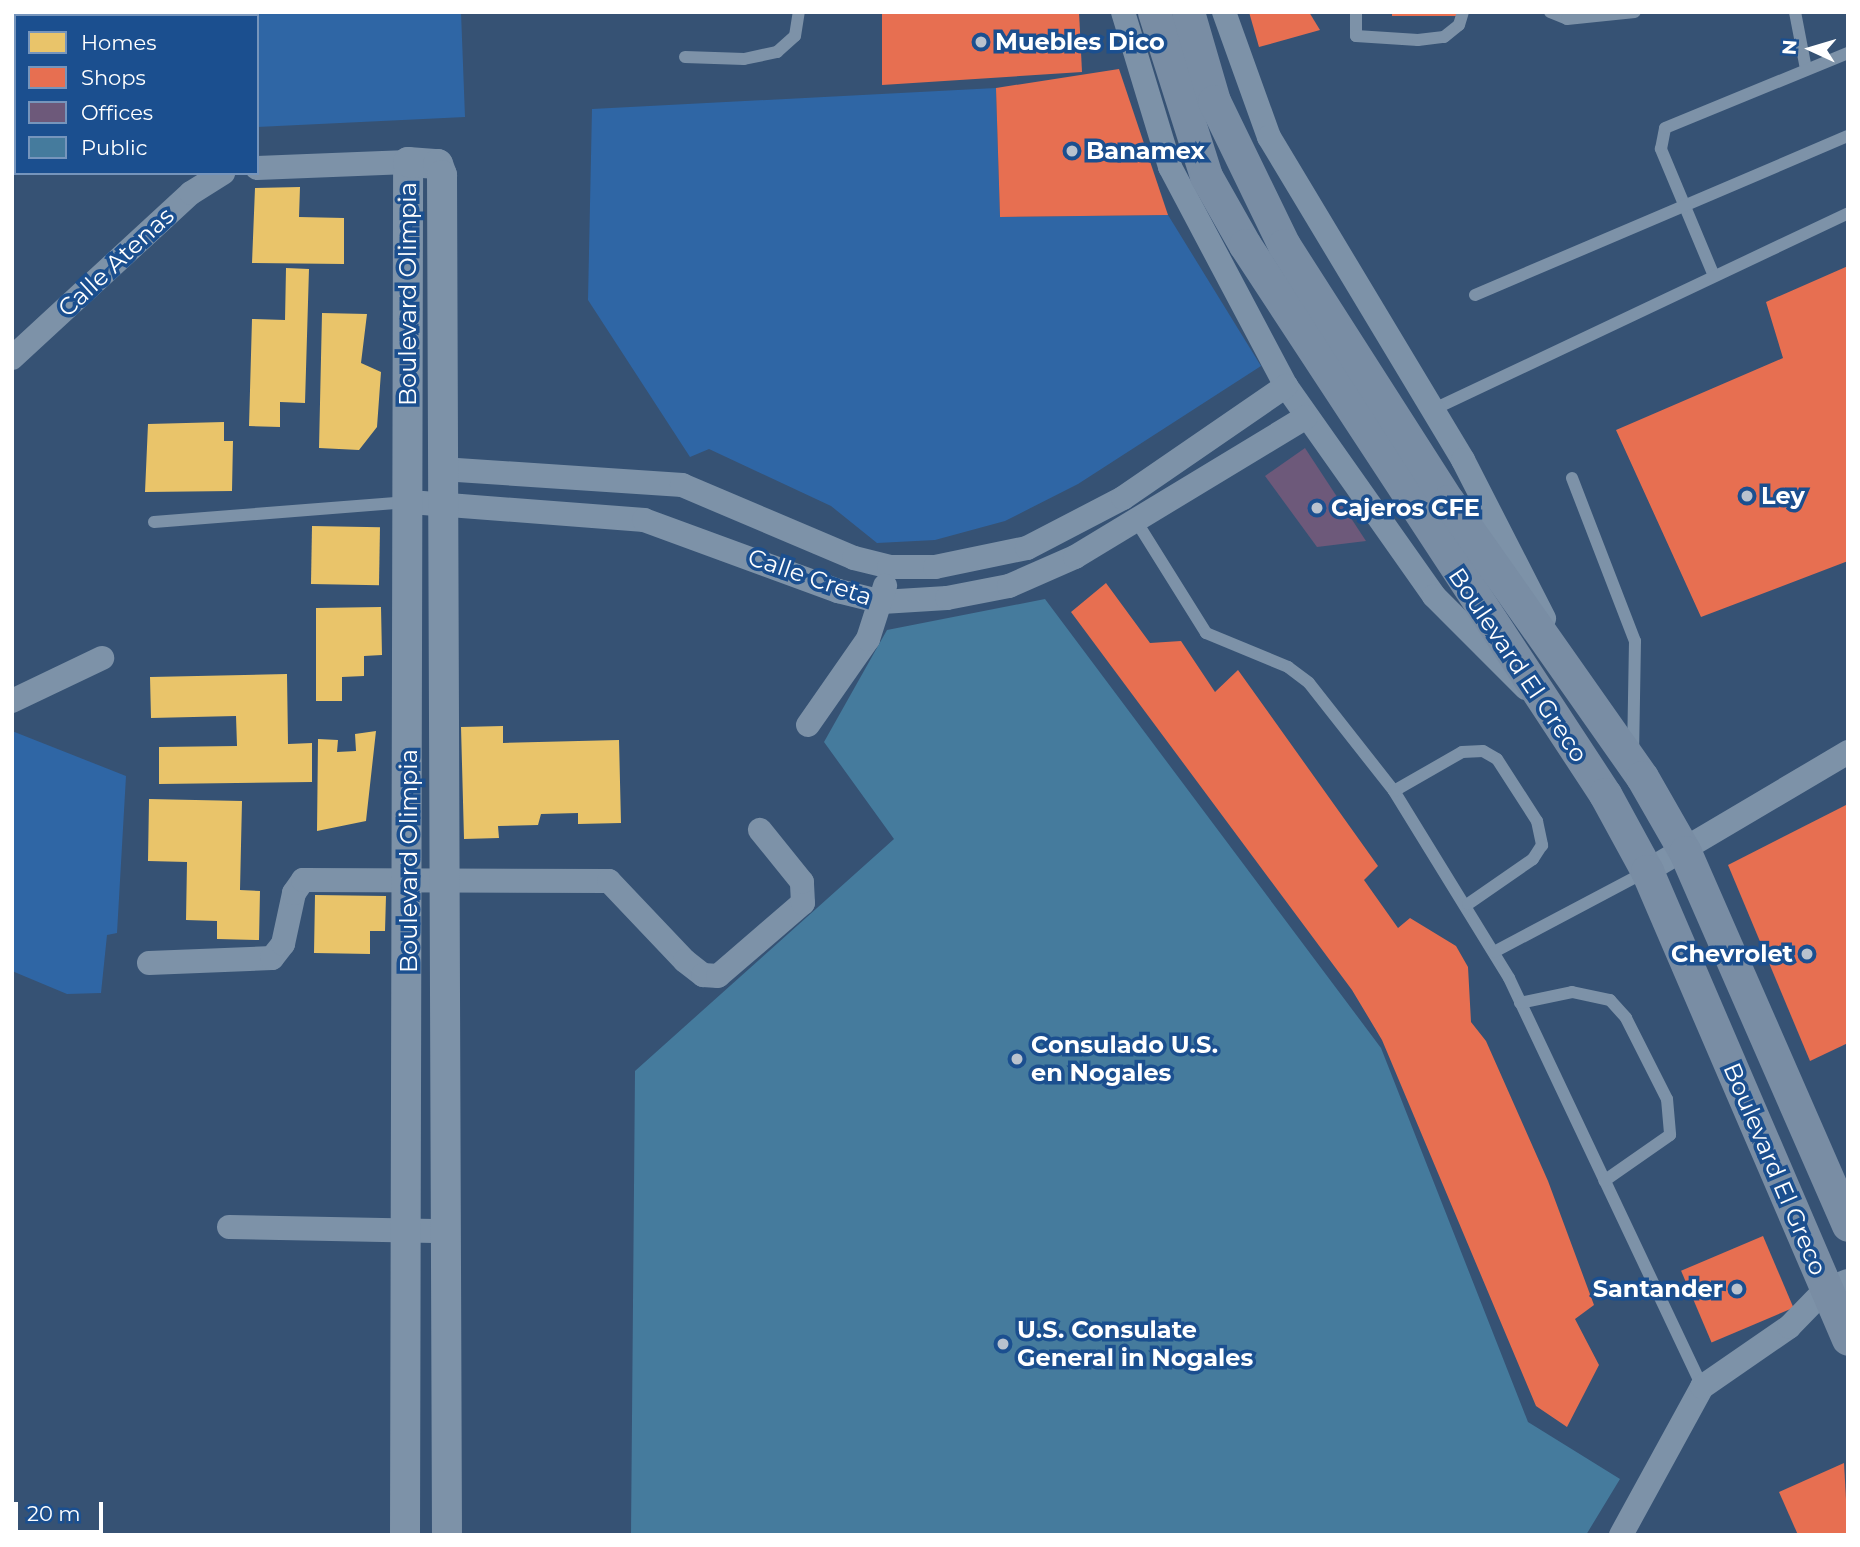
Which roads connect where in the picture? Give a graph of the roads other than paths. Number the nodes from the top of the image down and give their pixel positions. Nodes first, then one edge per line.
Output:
1 (799, 12) edge
2 (1123, 12) edge
3 (1154, 12) edge
4 (1188, 12) edge
5 (1224, 12) edge
6 (1356, 12) edge
7 (1463, 12) edge
8 (1550, 12) edge
9 (1635, 12) edge
10 (1795, 12) edge
11 (1848, 53) edge
12 (685, 57) dead end
13 (1806, 69) junction
14 (1848, 136) edge
15 (408, 162) junction
16 (259, 168) edge
17 (220, 175) edge
18 (1683, 208) junction
19 (1848, 213) edge
20 (1714, 276) junction
21 (1475, 295) dead end
22 (12, 358) edge
23 (1286, 386) junction
24 (1432, 410) junction
25 (1306, 417) junction
26 (442, 469) junction
27 (615, 478) junction
28 (1572, 478) dead end
29 (1123, 498) junction
30 (410, 502) junction
31 (442, 503) junction
32 (613, 516) junction
33 (154, 522) dead end
34 (1136, 522) junction
35 (889, 567) junction
36 (882, 602) junction
37 (102, 658) dead end
38 (1569, 673) junction
39 (12, 701) edge
40 (1550, 711) junction
41 (808, 725) dead end
42 (1848, 752) edge
43 (1633, 764) junction
44 (1394, 791) junction
45 (760, 830) dead end
46 (1685, 852) junction
47 (1647, 871) junction
48 (410, 878) junction
49 (447, 879) junction
50 (1468, 904) junction
51 (1494, 952) junction
52 (149, 963) dead end
53 (1520, 1003) junction
54 (1604, 1181) junction
55 (1838, 1182) edge
56 (1848, 1225) edge
57 (229, 1227) dead end
58 (407, 1230) junction
59 (447, 1231) junction
60 (1837, 1285) edge
61 (1789, 1327) junction
62 (1846, 1327) edge
63 (1702, 1387) junction
64 (1628, 1530) edge
65 (405, 1535) edge
66 (447, 1535) edge

1 - 12 lane
2 - 23 street
3 - 40 main road, Boulevard El Greco
4 - 38 main road, Boulevard El Greco
5 - 24 street
6 - 7 lane
8 - 9 lane
10 - 13 lane
11 - 13 lane
13 - 18 lane
14 - 18 lane
15 - 16 street
15 - 26 street, Boulevard Olimpia
15 - 30 street, Boulevard Olimpia
17 - 22 street, Calle Atenas
18 - 20 lane
18 - 21 lane
19 - 20 lane
20 - 24 lane
23 - 25 street
23 - 29 street, Calle Creta
24 - 38 street
25 - 34 street, Calle Creta
25 - 40 street
26 - 27 street, Calle Creta
26 - 31 street, Boulevard Olimpia
27 - 32 street
27 - 35 street, Calle Creta
28 - 43 lane
29 - 34 lane
29 - 35 street, Calle Creta
30 - 31 street, Calle Creta
30 - 33 lane
30 - 48 street, Boulevard Olimpia
31 - 32 street, Calle Creta
31 - 49 street, Boulevard Olimpia
32 - 36 street, Calle Creta
34 - 36 street, Calle Creta
34 - 44 lane
35 - 36 street
36 - 41 street
37 - 39 street
38 - 43 main road, Boulevard El Greco
40 - 47 main road, Boulevard El Greco
42 - 46 street
43 - 46 main road, Boulevard El Greco
44 - 50 lane
44 - 50 lane
45 - 49 street
46 - 47 street
46 - 55 main road, Boulevard El Greco
47 - 51 lane
47 - 60 main road, Boulevard El Greco
48 - 49 street
48 - 52 street
48 - 58 street, Boulevard Olimpia
49 - 59 street, Boulevard Olimpia
50 - 51 lane
51 - 53 lane
53 - 54 lane
53 - 54 lane
54 - 63 lane
55 - 56 main road, Boulevard El Greco
57 - 58 street
58 - 59 street
58 - 65 street, Boulevard Olimpia
59 - 66 street, Boulevard Olimpia
60 - 61 street
60 - 62 main road, Boulevard El Greco
61 - 62 street
61 - 63 street
63 - 64 street

